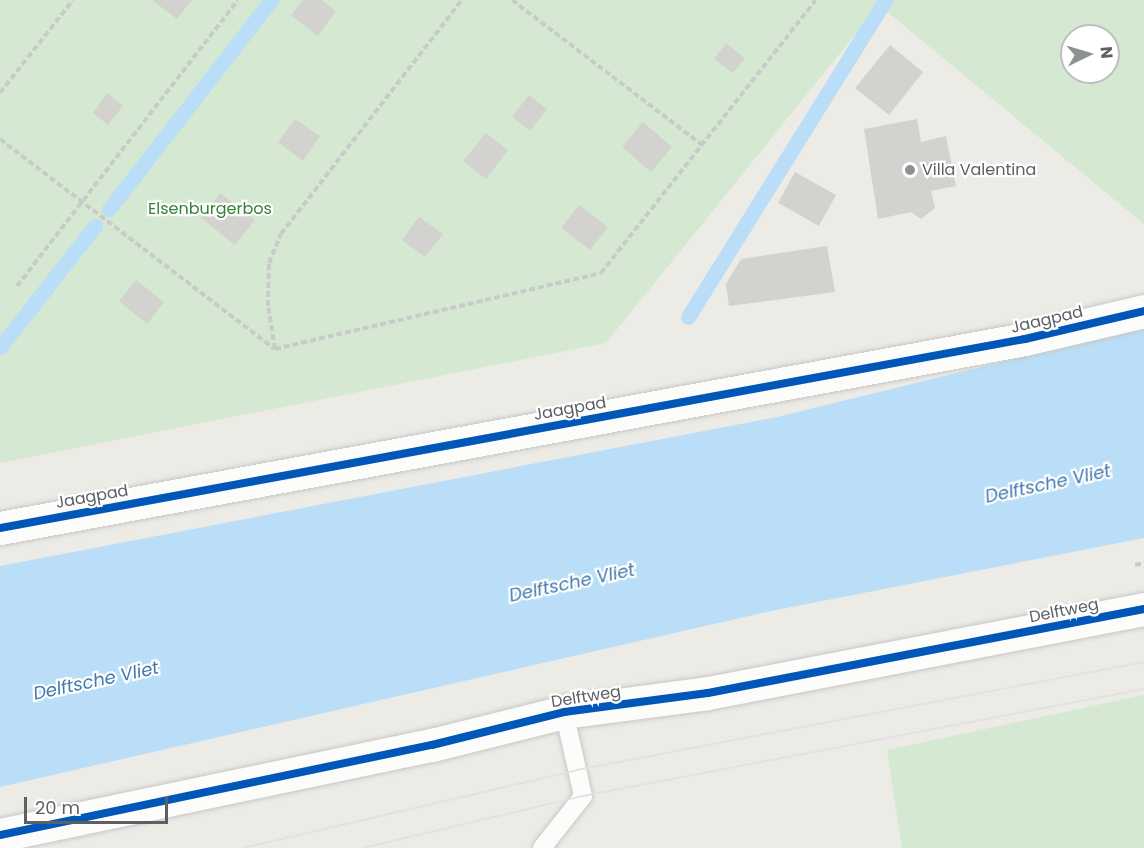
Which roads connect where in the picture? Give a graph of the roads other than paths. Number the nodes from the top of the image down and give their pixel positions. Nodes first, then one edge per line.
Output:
1 (1144, 311) edge
2 (0, 528) edge
3 (1144, 609) edge
4 (564, 712) junction
5 (0, 835) edge
6 (542, 848) edge

1 - 2 street, Jaagpad
3 - 4 street, Delftweg
4 - 5 street, Delftweg
4 - 6 lane

